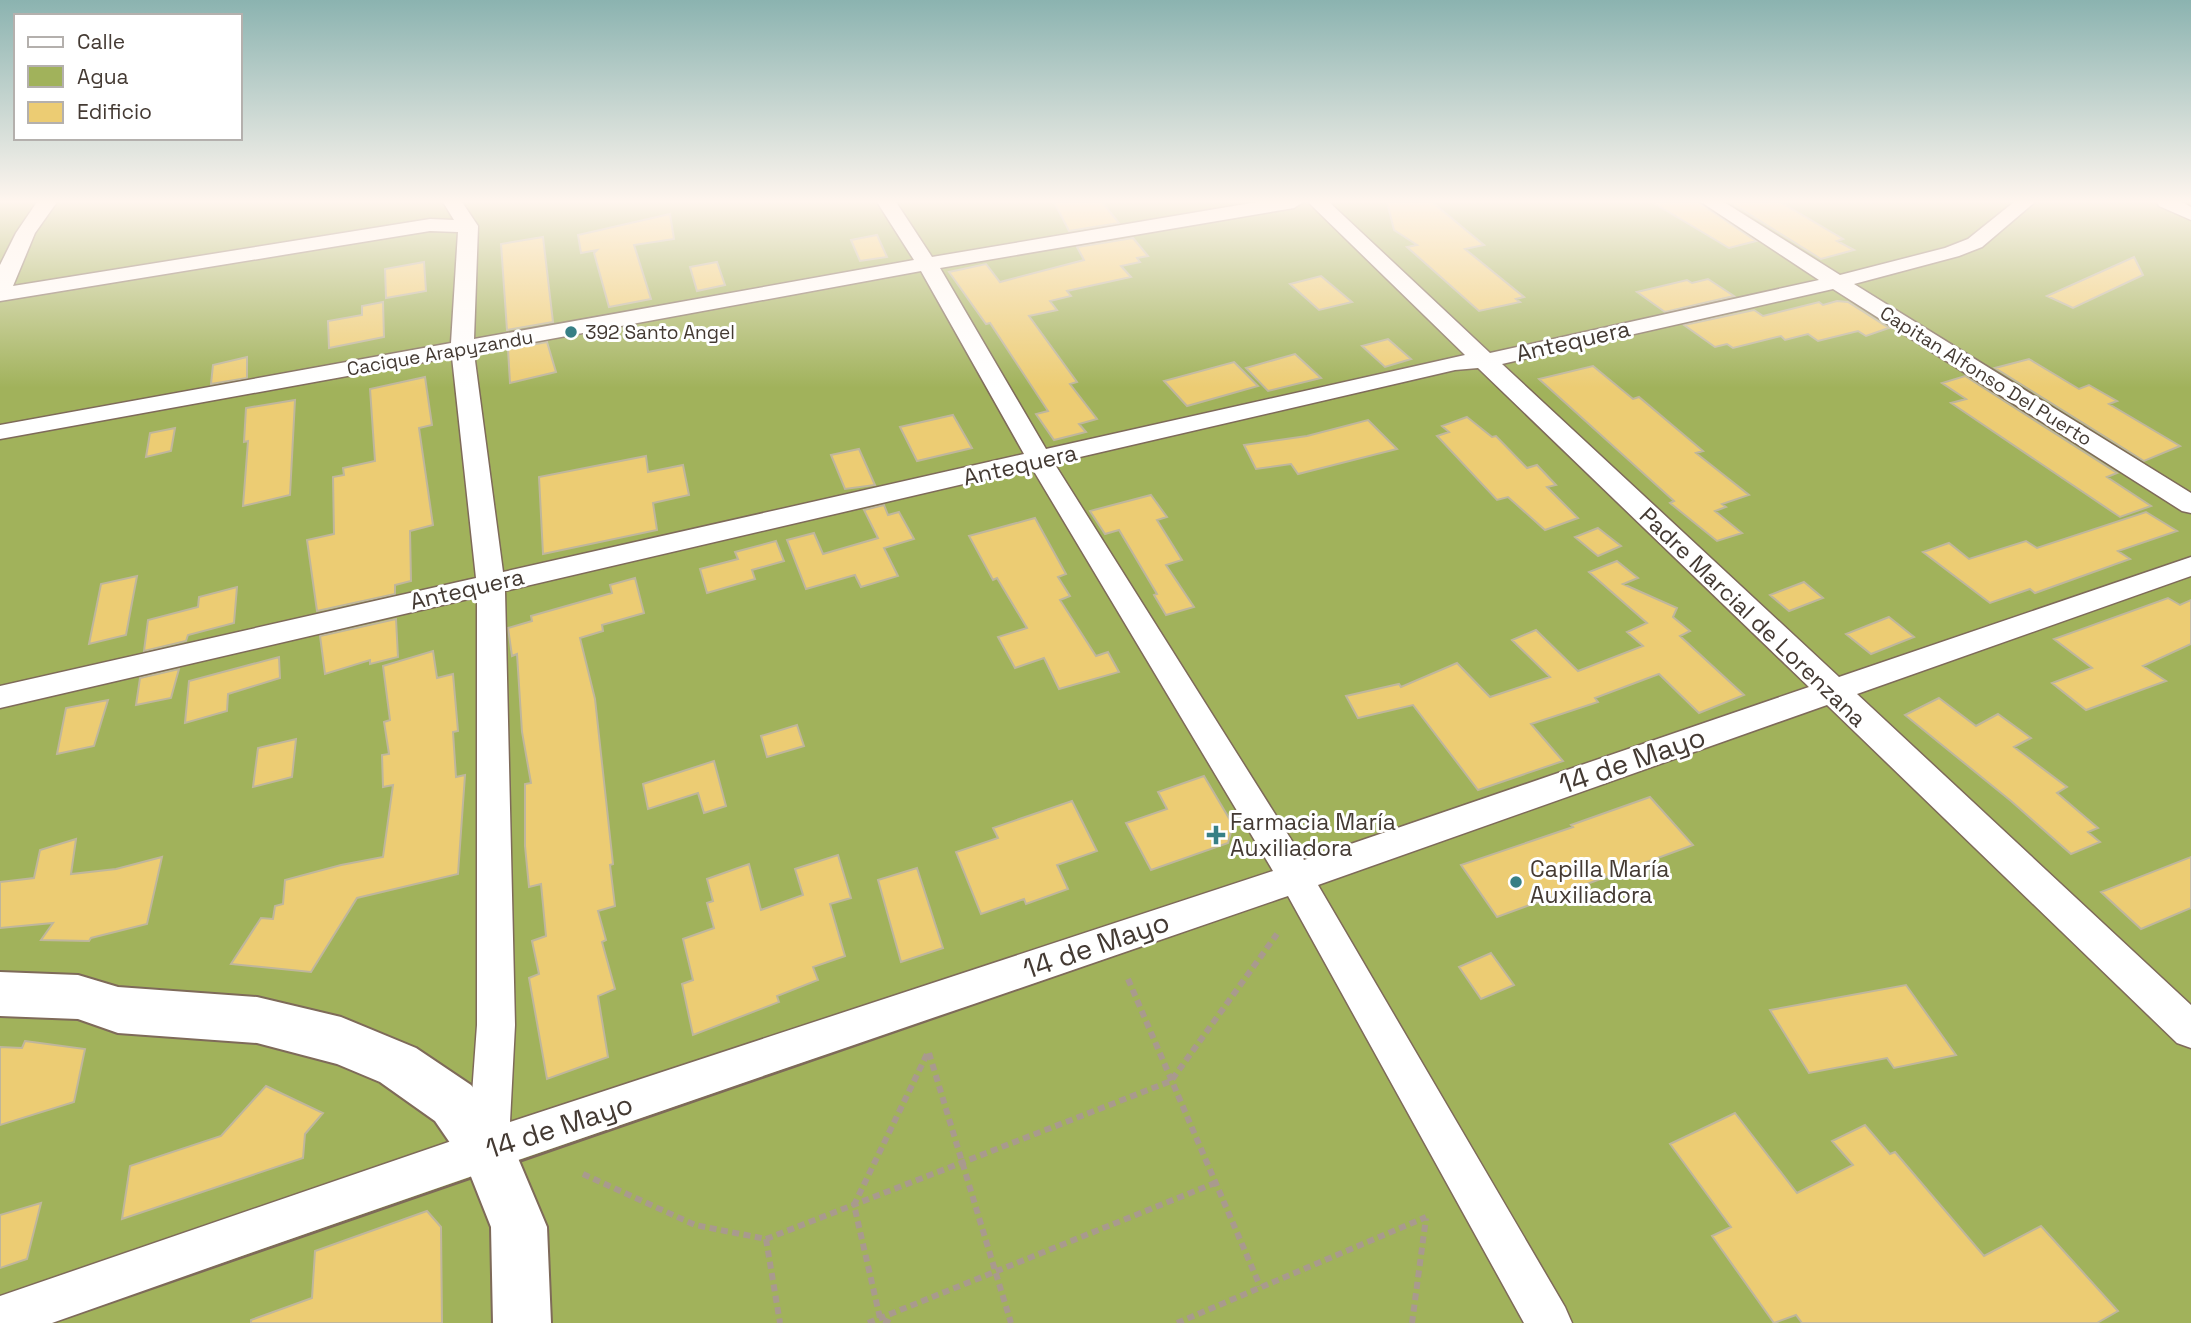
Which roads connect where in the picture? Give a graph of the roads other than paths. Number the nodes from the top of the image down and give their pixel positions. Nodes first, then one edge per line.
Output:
1 (11, 264) edge
2 (185, 264) edge
3 (460, 264) edge
4 (927, 264) joint
5 (1382, 264) edge
6 (1807, 264) edge
7 (1907, 264) edge
8 (1836, 282) junction
9 (0, 293) edge
10 (461, 349) junction
11 (1485, 361) junction
12 (0, 432) edge
13 (1040, 460) junction
14 (2191, 505) edge
15 (2191, 566) edge
16 (491, 583) junction
17 (1831, 691) junction
18 (0, 696) edge
19 (1296, 878) junction
20 (0, 994) edge
21 (0, 1010) edge
22 (118, 1010) junction
23 (2191, 1030) edge
24 (488, 1150) junction
25 (0, 1319) edge
26 (522, 1323) edge
27 (1549, 1323) edge

1 - 9 street
2 - 9 street
3 - 10 street
4 - 10 street, Cacique Arapyzandu
4 - 13 street
5 - 11 street, Padre Marcial de Lorenzana
6 - 8 street, Capitan Alfonso Del Puerto
7 - 8 street, Antequera
8 - 11 street, Antequera
8 - 14 street, Capitan Alfonso Del Puerto
10 - 12 street, Cacique Arapyzandu
10 - 16 street
11 - 13 street, Antequera
11 - 17 street, Padre Marcial de Lorenzana
13 - 16 street, Antequera
13 - 19 street
15 - 17 street, 14 de Mayo
16 - 18 street, Antequera
16 - 24 street
17 - 19 street, 14 de Mayo
17 - 23 street, Padre Marcial de Lorenzana
19 - 24 street, 14 de Mayo
19 - 27 street
20 - 22 highway
21 - 22 highway
22 - 24 highway
24 - 25 street, 14 de Mayo
24 - 26 highway

